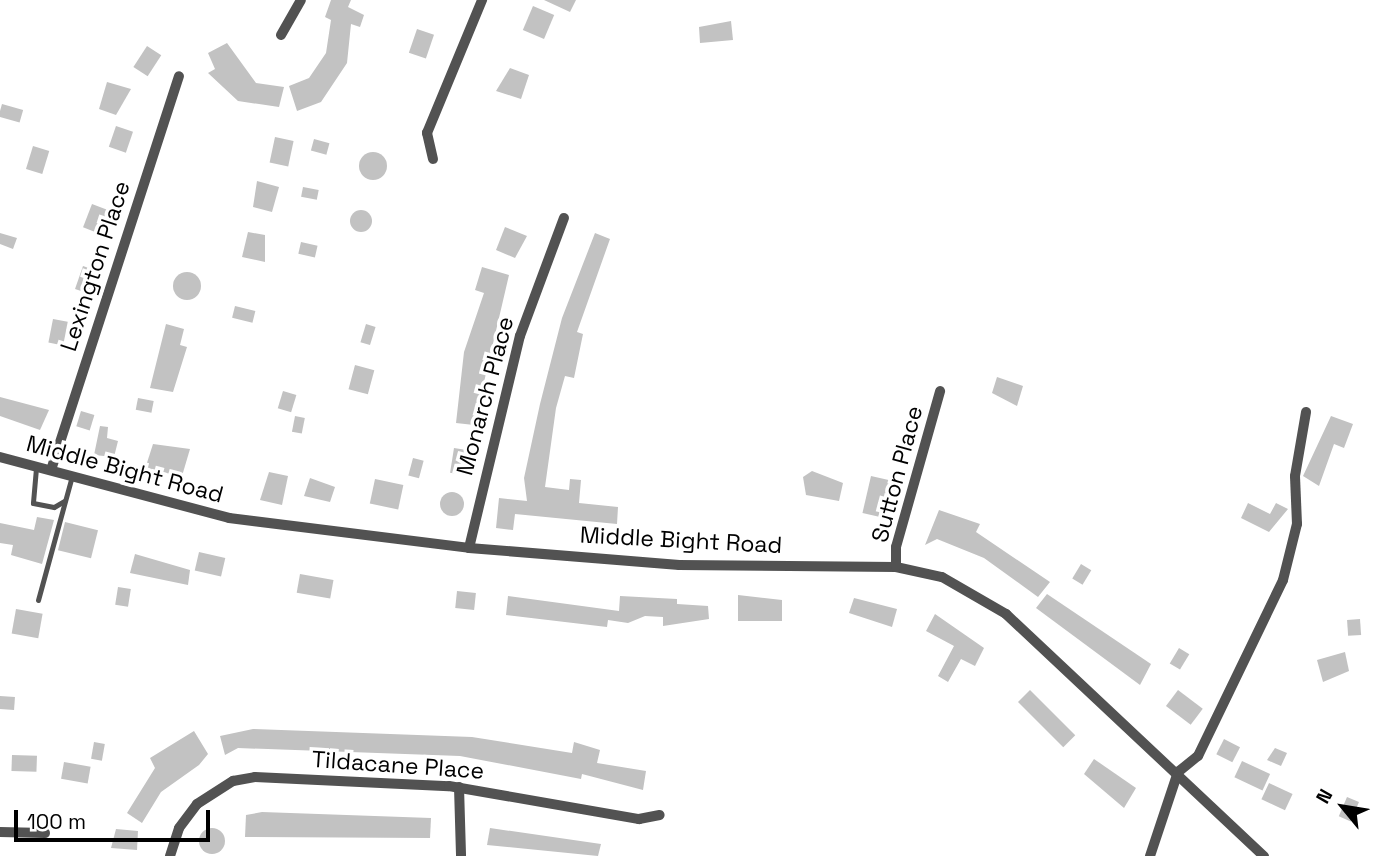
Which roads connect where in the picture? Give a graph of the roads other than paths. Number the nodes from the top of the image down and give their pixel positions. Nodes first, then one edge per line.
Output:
1 (300, 0) edge
2 (482, 0) edge
3 (281, 35) dead end
4 (179, 76) dead end
5 (433, 159) dead end
6 (564, 218) dead end
7 (940, 391) dead end
8 (1306, 412) dead end
9 (0, 457) edge
10 (36, 468) junction
11 (51, 470) junction
12 (72, 476) junction
13 (64, 501) junction
14 (469, 548) junction
15 (896, 567) junction
16 (38, 600) dead end
17 (1178, 772) junction
18 (459, 787) junction
19 (660, 815) dead end
20 (0, 832) edge
21 (45, 833) dead end
22 (170, 856) edge
23 (461, 856) edge
24 (1150, 856) edge
25 (1264, 856) edge

1 - 3 street
2 - 5 street
4 - 11 street, Lexington Place
6 - 14 street, Monarch Place
7 - 15 street, Sutton Place
8 - 17 street
9 - 10 street, Middle Bight Road
10 - 11 street, Middle Bight Road
10 - 13 lane
11 - 12 street, Middle Bight Road
12 - 13 lane
12 - 14 street, Middle Bight Road
13 - 16 lane
14 - 15 street, Middle Bight Road
15 - 17 street, Middle Bight Road
17 - 24 street
17 - 25 street, Middle Bight Road
18 - 19 street, Tildacane Place
18 - 22 street, Tildacane Place
18 - 23 street
20 - 21 street

